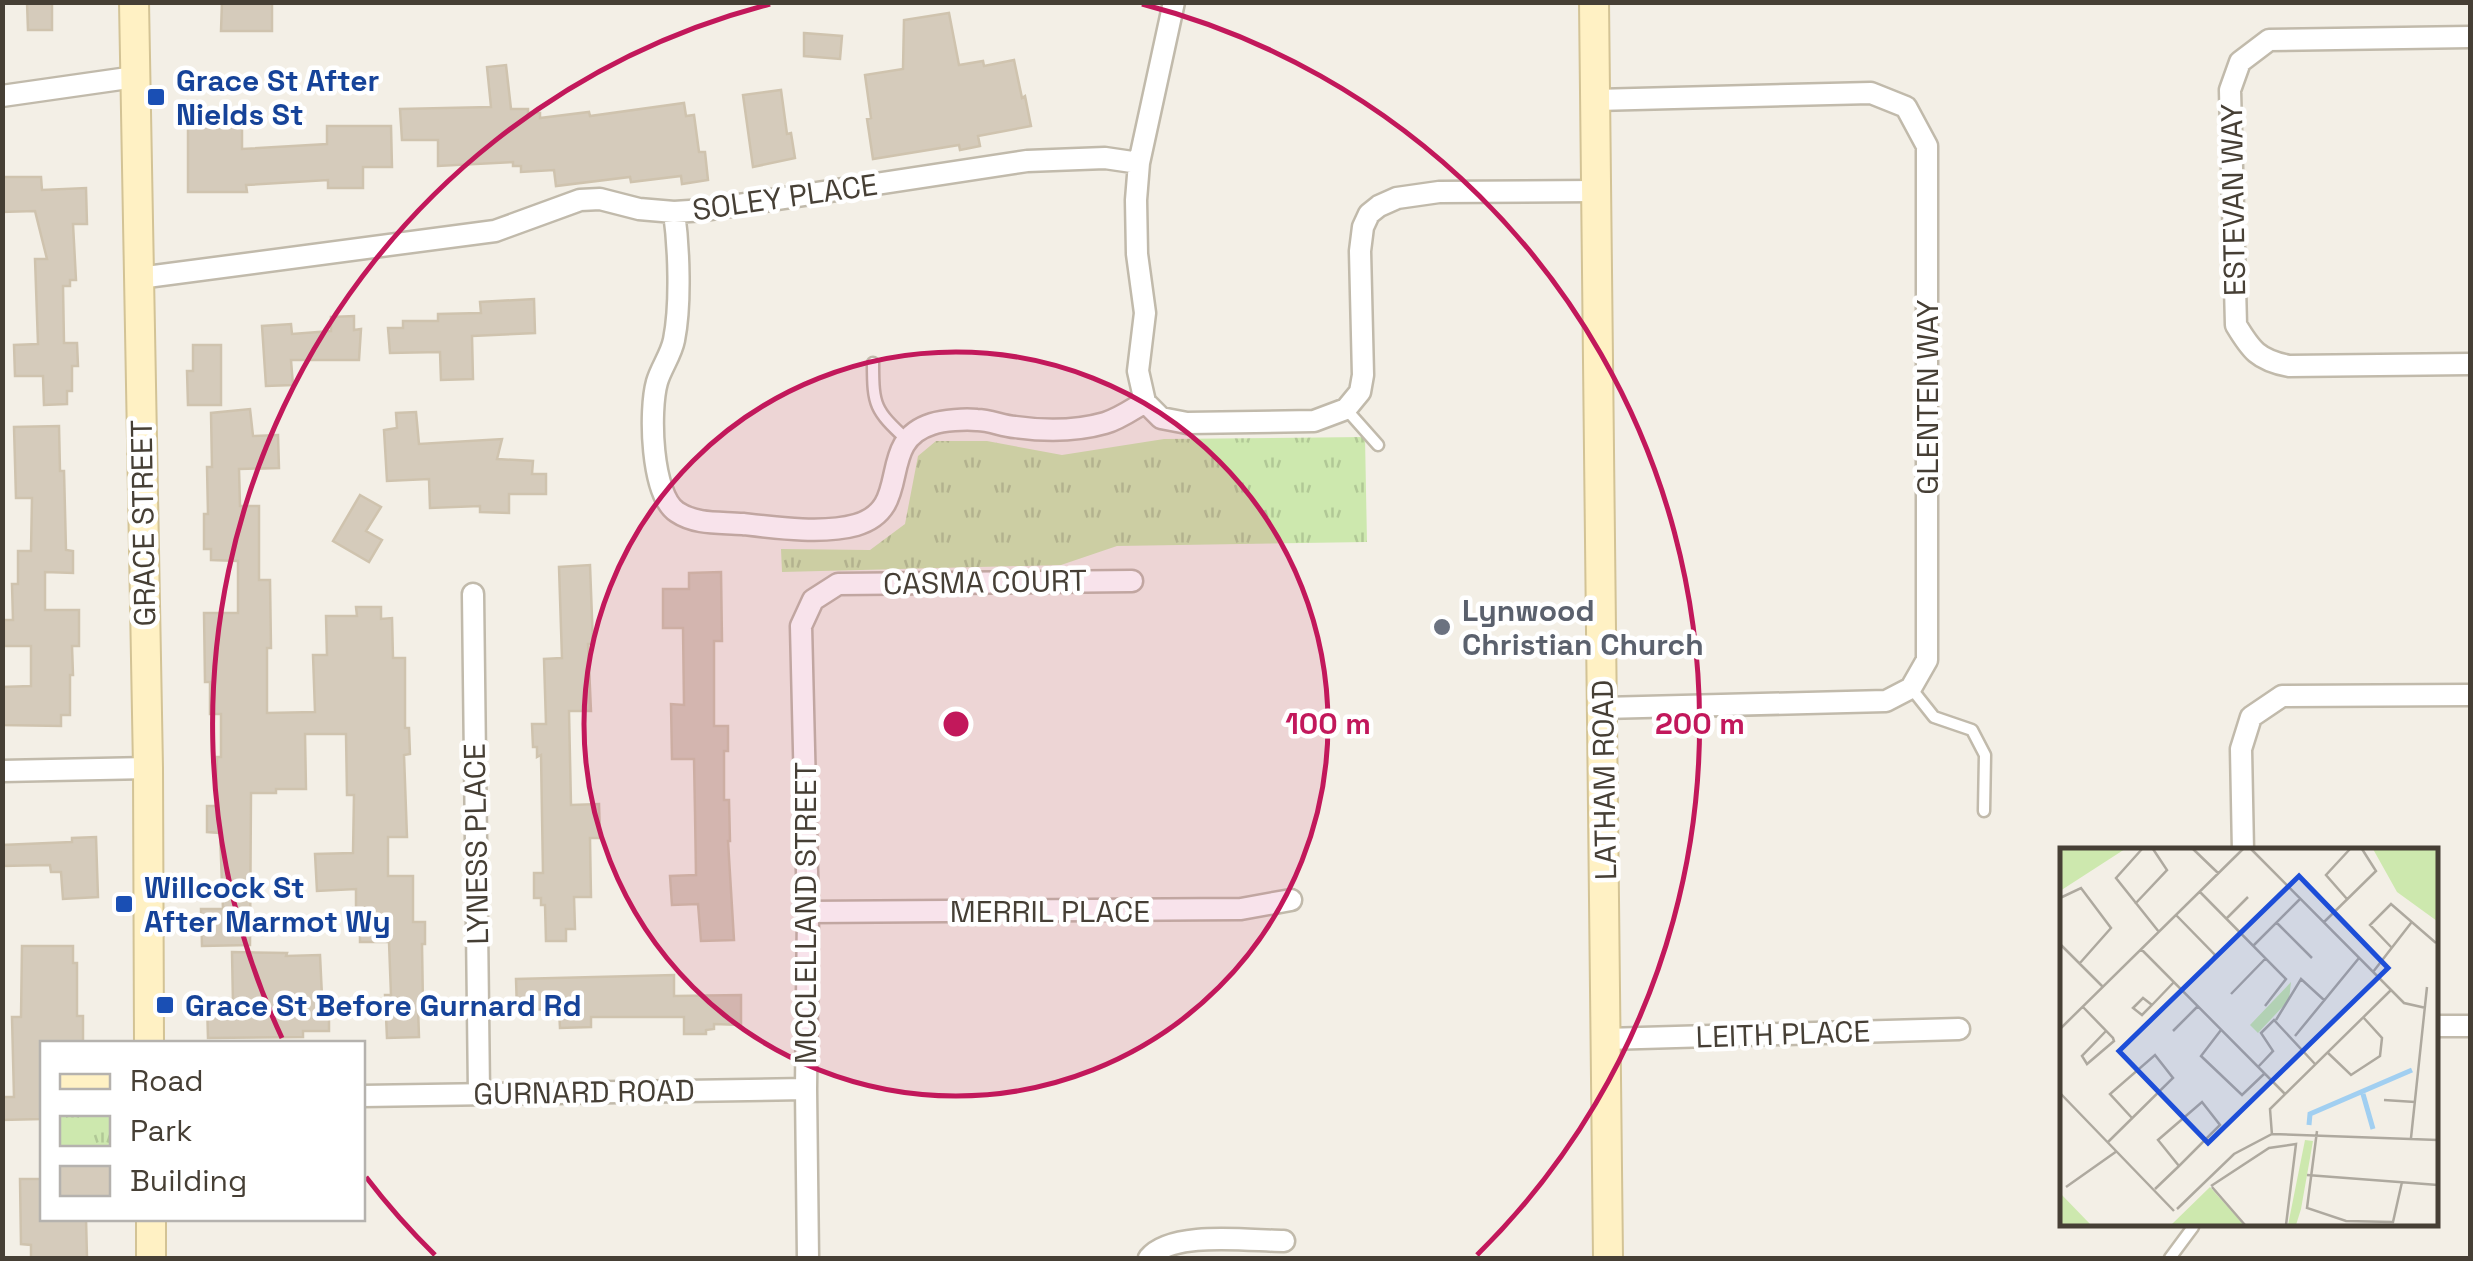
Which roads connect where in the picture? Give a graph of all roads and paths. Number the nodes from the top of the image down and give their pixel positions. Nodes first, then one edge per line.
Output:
1 (134, 2) edge
2 (1174, 2) edge
3 (1594, 2) edge
4 (2470, 37) edge
5 (135, 77) junction
6 (2, 96) edge
7 (1596, 100) junction
8 (1139, 162) junction
9 (1597, 191) junction
10 (674, 212) junction
11 (138, 278) junction
12 (873, 364) dead end
13 (2470, 364) edge
14 (1145, 402) junction
15 (1346, 410) junction
16 (906, 439) junction
17 (1378, 445) dead end
18 (1132, 581) dead end
19 (838, 584) joint
20 (474, 594) dead end
21 (1911, 688) junction
22 (2470, 695) edge
23 (1603, 708) junction
24 (148, 768) junction
25 (2, 771) edge
26 (1984, 811) dead end
27 (2243, 848) edge
28 (1291, 900) dead end
29 (808, 912) junction
30 (2438, 1026) edge
31 (2470, 1026) edge
32 (1959, 1029) dead end
33 (1606, 1039) junction
34 (149, 1041) edge
35 (806, 1088) junction
36 (479, 1094) junction
37 (365, 1096) edge
38 (151, 1221) edge
39 (2193, 1227) dead end
40 (1284, 1241) dead end
41 (151, 1258) edge
42 (808, 1258) edge
43 (1149, 1258) edge
44 (1608, 1258) edge
45 (2170, 1258) edge

1 - 5 street, GRACE STREET
2 - 8 street
3 - 7 street, LATHAM ROAD
4 - 13 street, ESTEVAN WAY
5 - 6 street
5 - 11 street, GRACE STREET
7 - 9 street, LATHAM ROAD
7 - 21 street, GLENTEN WAY
8 - 10 street, SOLEY PLACE
8 - 14 street
9 - 15 street
9 - 23 street, LATHAM ROAD
10 - 11 street, SOLEY PLACE
10 - 16 street
11 - 24 street, GRACE STREET
12 - 16 lane
14 - 15 street
14 - 16 street
15 - 17 lane
18 - 19 street, CASMA COURT
19 - 29 street, MCCLELLAND STREET
20 - 36 street, LYNESS PLACE
21 - 23 street
21 - 26 lane
22 - 27 street
23 - 33 street, LATHAM ROAD
24 - 25 street
24 - 34 street, GRACE STREET
28 - 29 street, MERRIL PLACE
29 - 35 street, MCCLELLAND STREET
30 - 31 street
32 - 33 street, LEITH PLACE
33 - 44 street, LATHAM ROAD
35 - 36 street, GURNARD ROAD
35 - 42 street, MCCLELLAND STREET
36 - 37 street, GURNARD ROAD
38 - 41 street
39 - 45 lane
40 - 43 street

